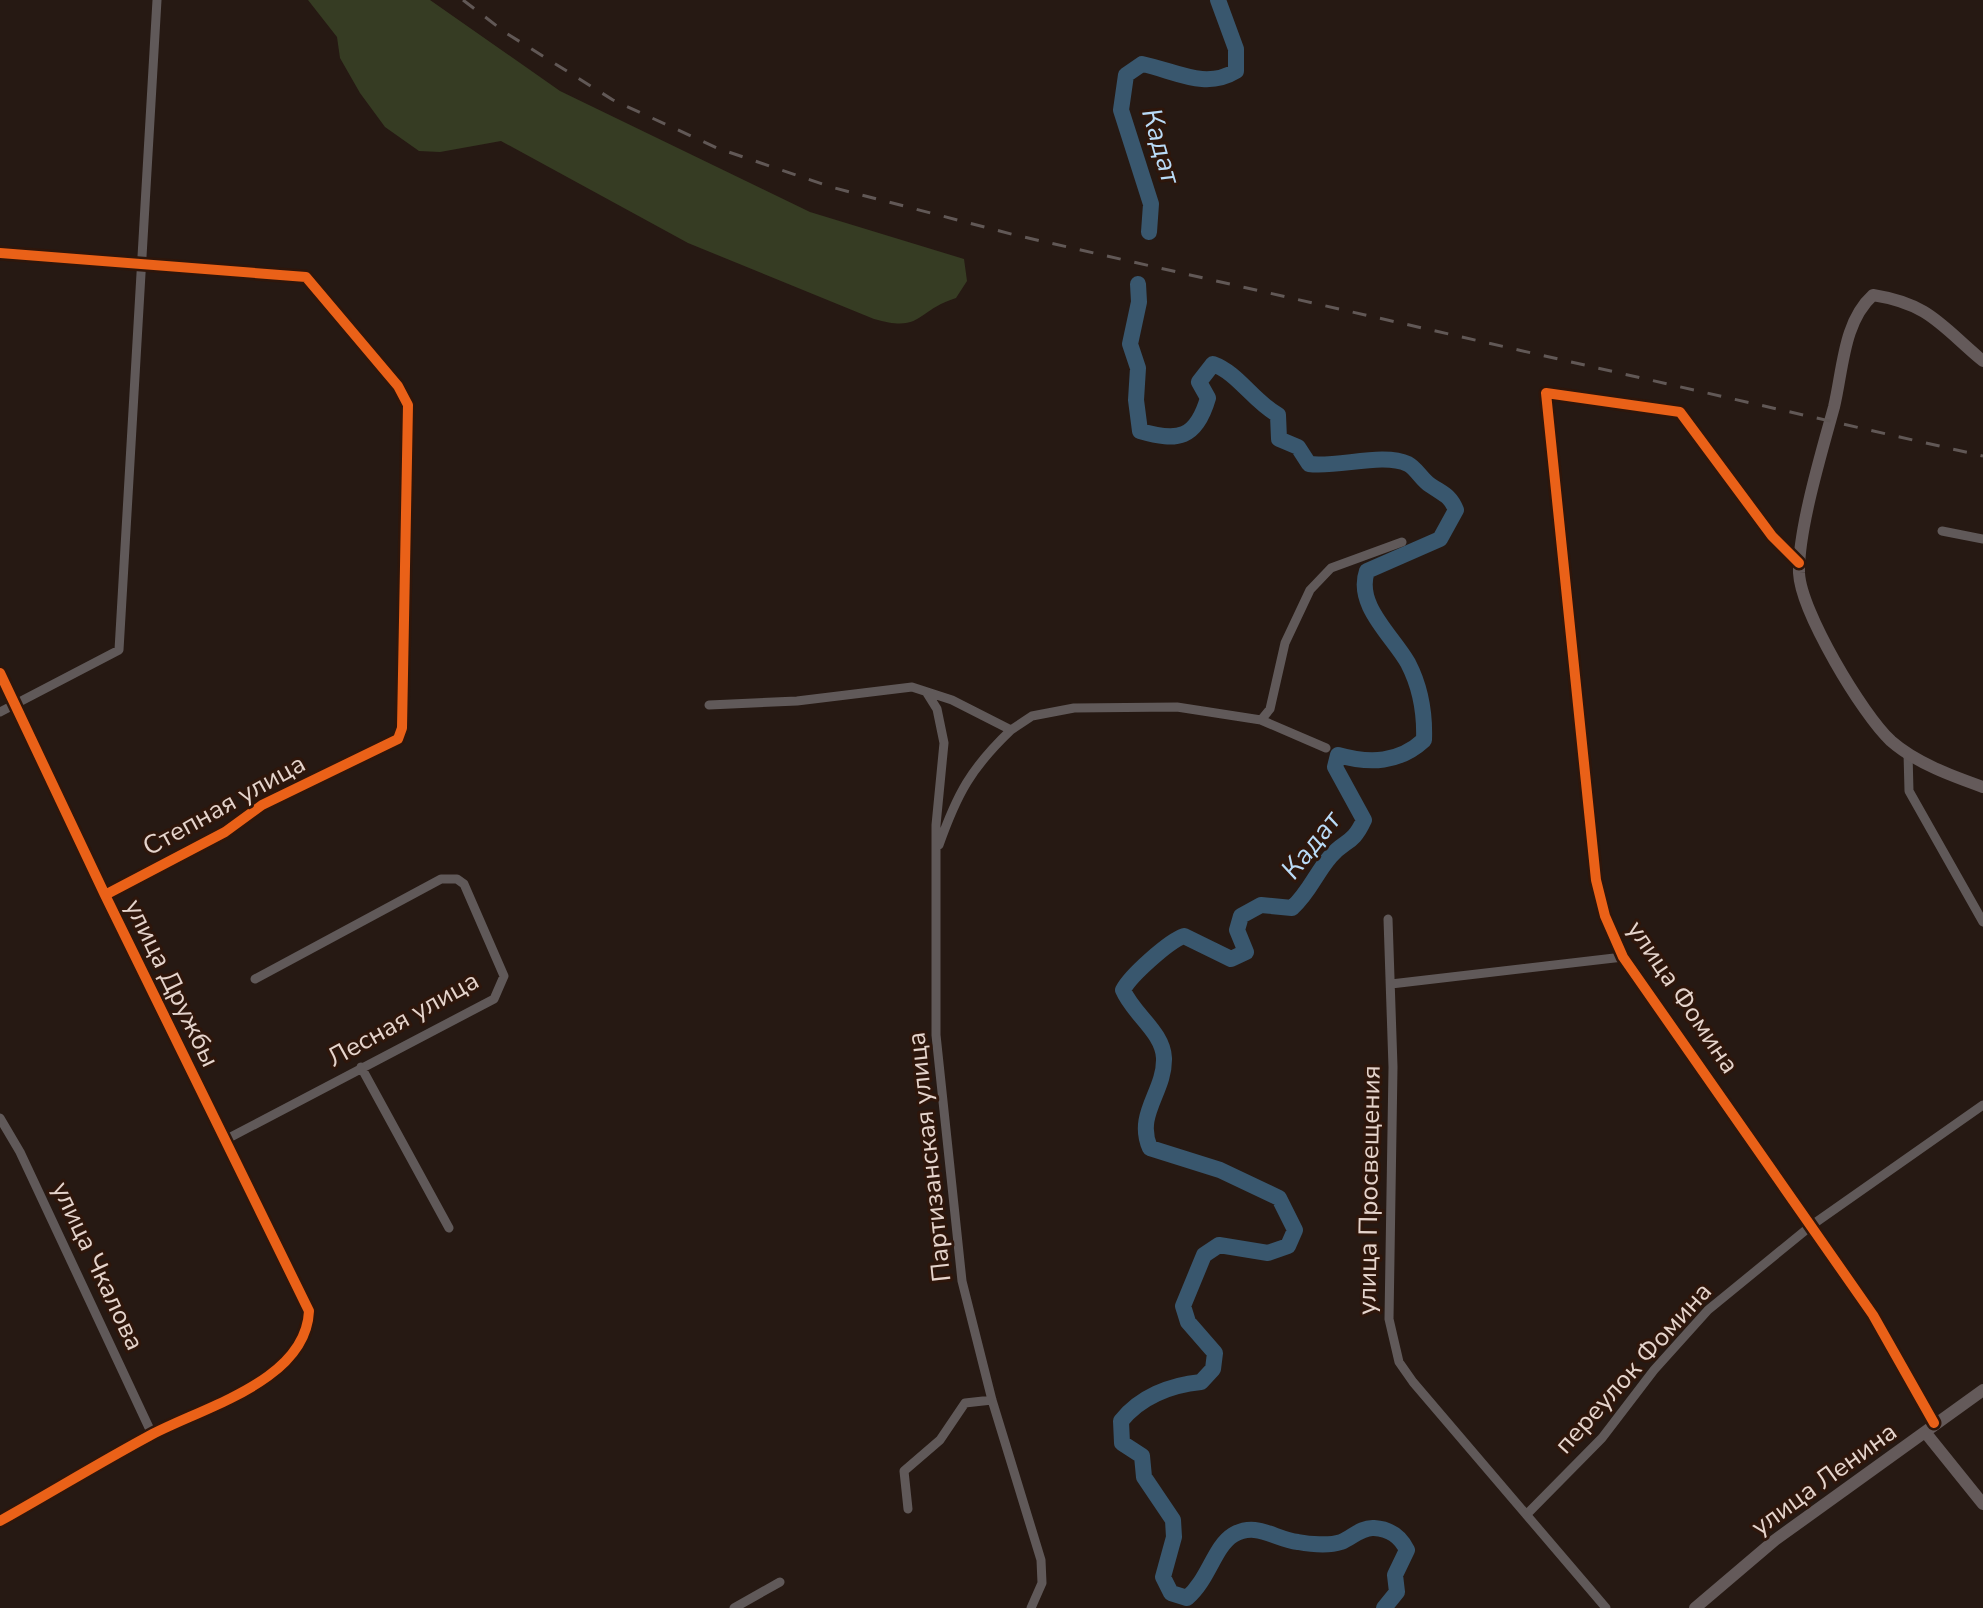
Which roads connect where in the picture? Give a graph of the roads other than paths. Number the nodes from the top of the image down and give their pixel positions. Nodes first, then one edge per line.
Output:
1 (157, 0) edge
2 (0, 253) edge
3 (140, 263) junction
4 (1983, 361) edge
5 (1942, 531) dead end
6 (1983, 539) edge
7 (1402, 542) dead end
8 (1799, 563) junction
9 (0, 673) edge
10 (927, 693) junction
11 (16, 703) junction
12 (709, 705) dead end
13 (0, 712) edge
14 (1261, 720) junction
15 (1011, 730) junction
16 (1326, 748) dead end
17 (1908, 753) junction
18 (1982, 784) edge
19 (938, 848) junction
20 (105, 895) junction
21 (1388, 919) dead end
22 (1983, 922) edge
23 (1623, 957) junction
24 (255, 979) dead end
25 (1391, 984) junction
26 (361, 1067) junction
27 (1983, 1105) edge
28 (0, 1118) edge
29 (225, 1140) junction
30 (1812, 1225) junction
31 (449, 1228) dead end
32 (1983, 1390) edge
33 (992, 1400) junction
34 (1930, 1428) junction
35 (152, 1434) junction
36 (1983, 1504) edge
37 (908, 1509) dead end
38 (1528, 1513) junction
39 (0, 1521) edge
40 (780, 1582) dead end
41 (734, 1608) edge
42 (1031, 1608) edge
43 (1606, 1608) edge
44 (1695, 1608) edge

1 - 3 street
2 - 3 street
3 - 11 street
3 - 20 street, Степная улица
4 - 8 street
5 - 6 street
7 - 14 street
8 - 17 street
8 - 23 street, улица Фомина
9 - 11 street, улица Дружбы
10 - 12 street
10 - 15 street
10 - 19 street, Партизанская улица
11 - 13 street
11 - 20 street, улица Дружбы
14 - 15 street
14 - 16 street
15 - 19 street
17 - 18 street
17 - 22 street
19 - 33 street, Партизанская улица
20 - 29 street, улица Дружбы
21 - 25 street, улица Просвещения
23 - 25 street
23 - 30 street, улица Фомина
24 - 26 street, Лесная улица
25 - 38 street, улица Просвещения
26 - 29 street, Лесная улица
26 - 31 street
27 - 30 street, переулок Фомина
28 - 35 street, улица Чкалова
29 - 35 street, улица Дружбы
30 - 34 street, улица Фомина
30 - 38 street, переулок Фомина
32 - 34 street, улица Ленина
33 - 37 street
33 - 42 street, Партизанская улица
34 - 36 street, улица Фомина
34 - 44 street, улица Ленина
35 - 39 street
38 - 43 street, улица Просвещения
40 - 41 street

